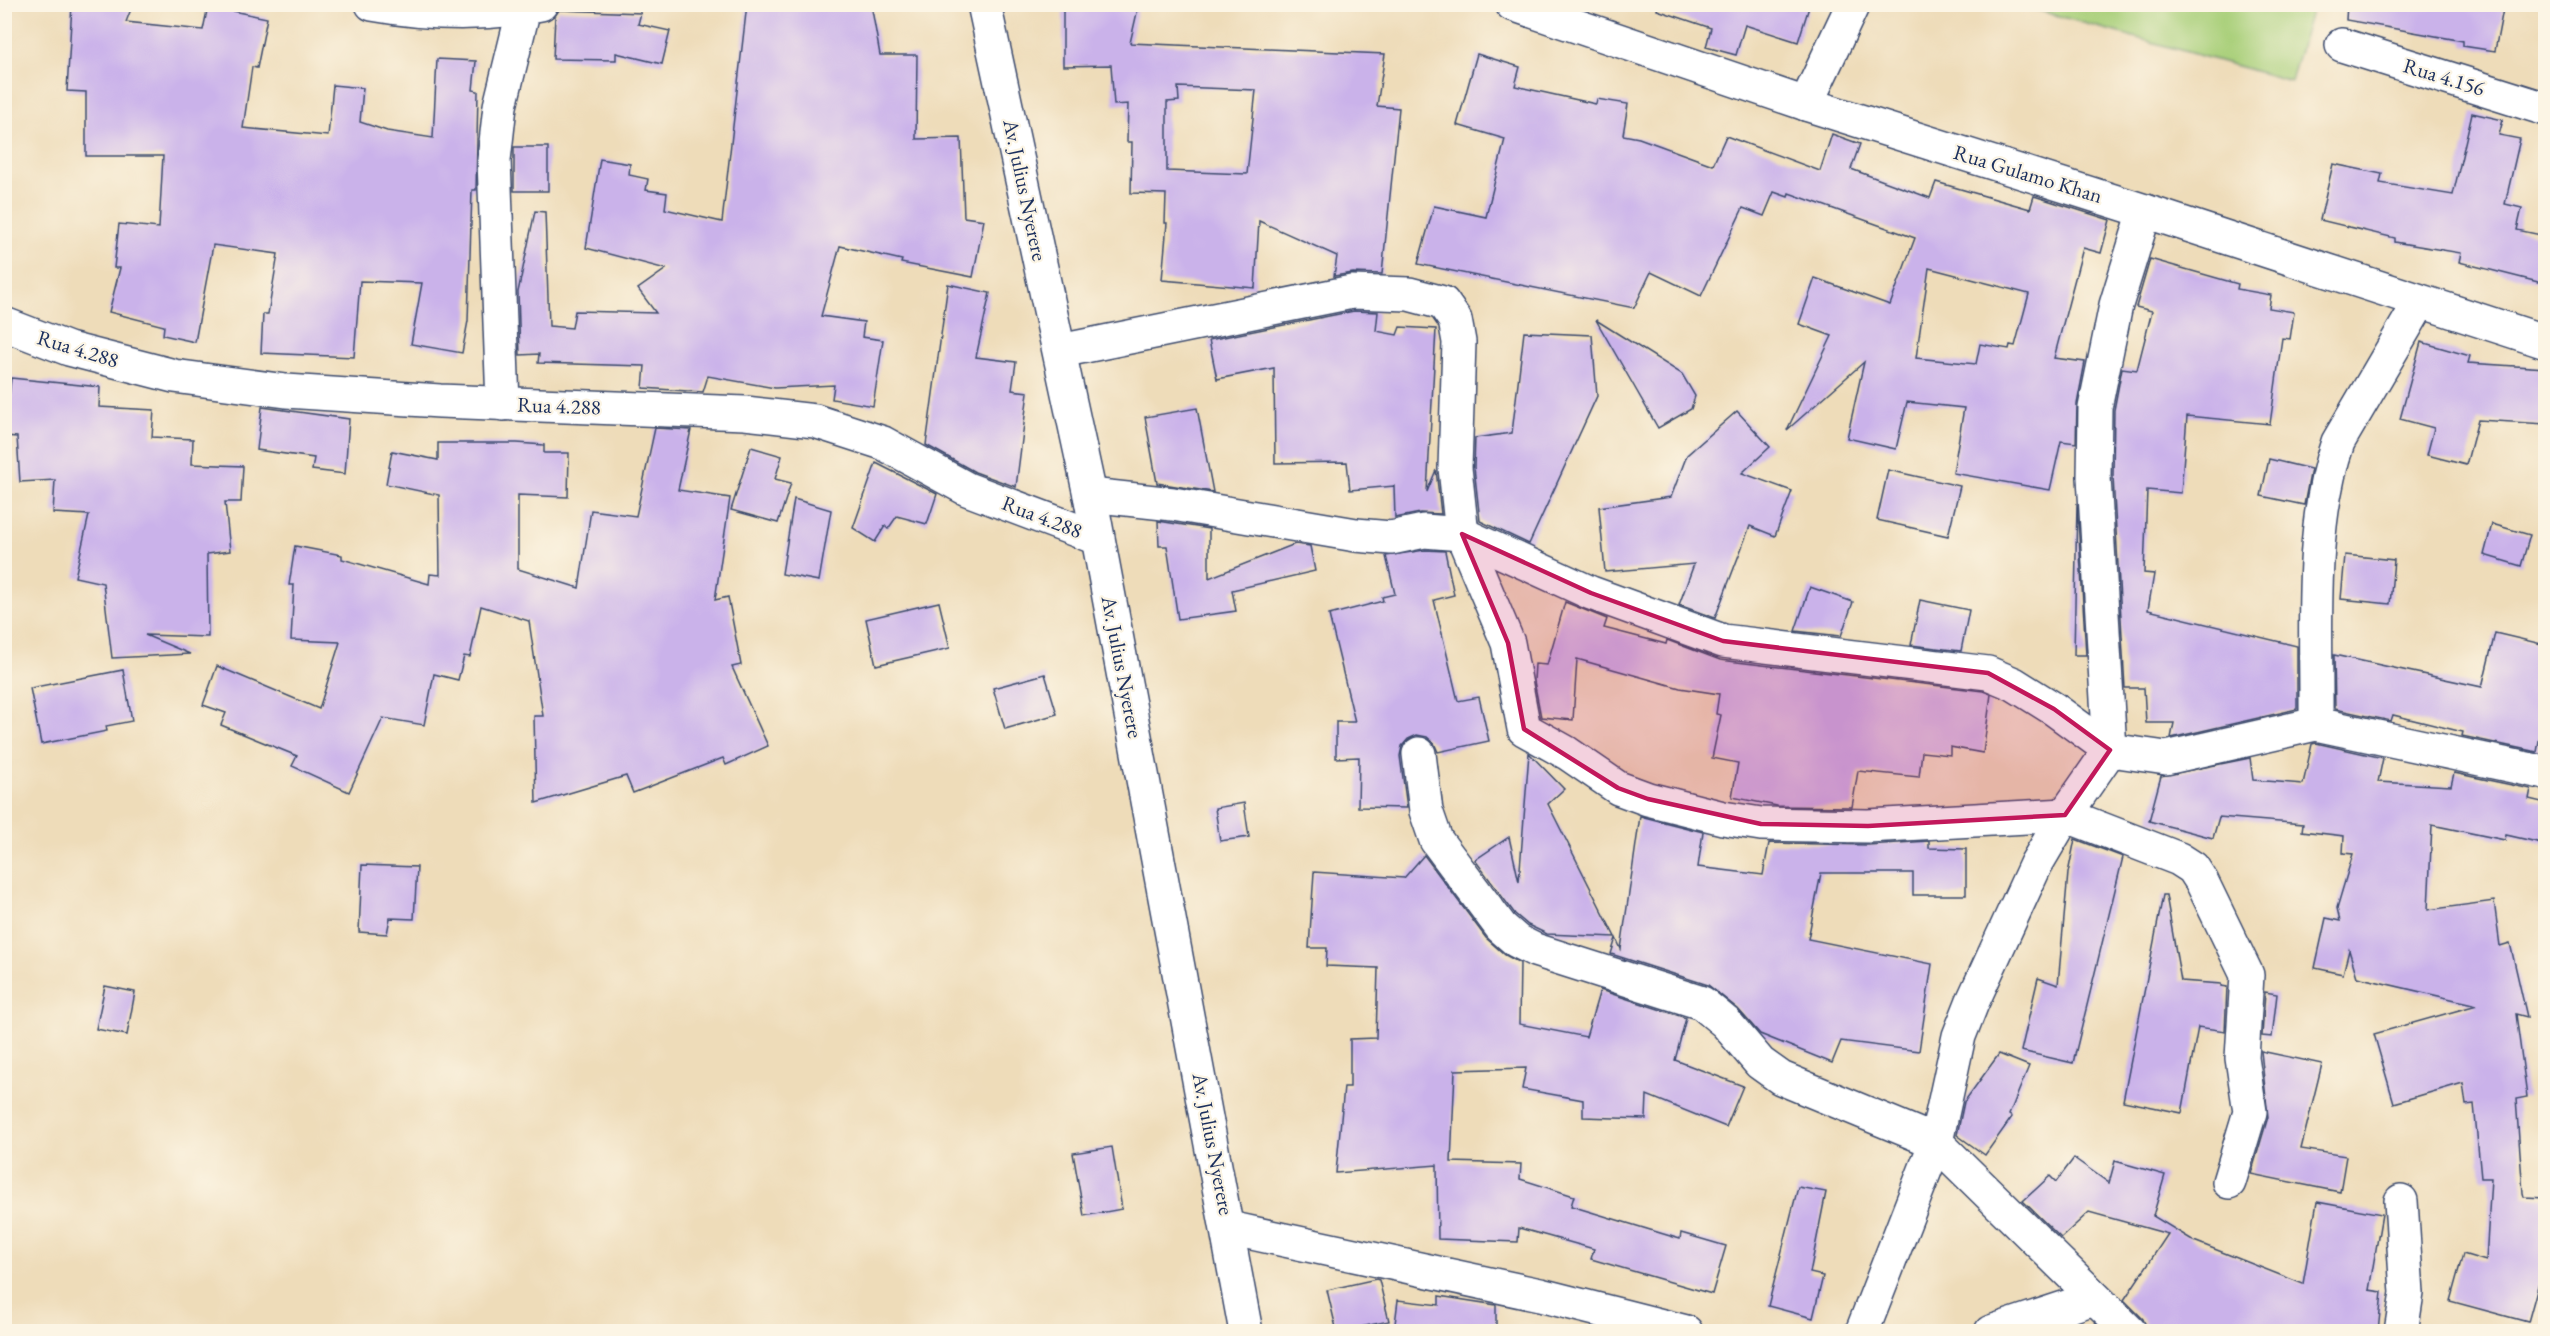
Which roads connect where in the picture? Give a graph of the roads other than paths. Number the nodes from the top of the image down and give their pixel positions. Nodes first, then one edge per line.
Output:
1 (372, 4) edge
2 (984, 4) edge
3 (1512, 4) edge
4 (1853, 4) edge
5 (533, 6) edge
6 (2342, 45) dead end
7 (1806, 104) junction
8 (2546, 109) edge
9 (2145, 210) junction
10 (2420, 302) junction
11 (4, 324) edge
12 (2546, 342) edge
13 (1060, 351) junction
14 (503, 404) junction
15 (1090, 495) junction
16 (1462, 534) junction
17 (1097, 538) junction
18 (2316, 724) junction
19 (2110, 750) junction
20 (1419, 754) dead end
21 (2546, 773) edge
22 (2065, 815) junction
23 (1936, 1142) junction
24 (2229, 1182) dead end
25 (2401, 1201) dead end
26 (1229, 1228) junction
27 (2094, 1298) junction
28 (1246, 1332) edge
29 (1686, 1332) edge
30 (1862, 1332) edge
31 (1991, 1332) edge
32 (2130, 1332) edge
33 (2401, 1332) edge

1 - 5 street
2 - 13 street, Av. Julius Nyerere
3 - 7 street, Rua Gulamo Khan
4 - 7 street
5 - 14 street
6 - 8 street, Rua 4.156
7 - 9 street, Rua Gulamo Khan
9 - 10 street, Rua Gulamo Khan
9 - 19 street
10 - 12 street, Rua Gulamo Khan
10 - 18 street
11 - 14 street, Rua 4.288
13 - 15 street, Av. Julius Nyerere
13 - 16 street
14 - 17 street, Rua 4.288
15 - 16 street
15 - 17 street, Av. Julius Nyerere
16 - 19 street
16 - 22 street
17 - 26 street, Av. Julius Nyerere
18 - 19 street
18 - 21 street
19 - 22 street
20 - 23 street
22 - 23 street
22 - 24 street
23 - 27 street
23 - 30 street
25 - 33 street
26 - 28 street, Av. Julius Nyerere
26 - 29 street
27 - 31 street
27 - 32 street

